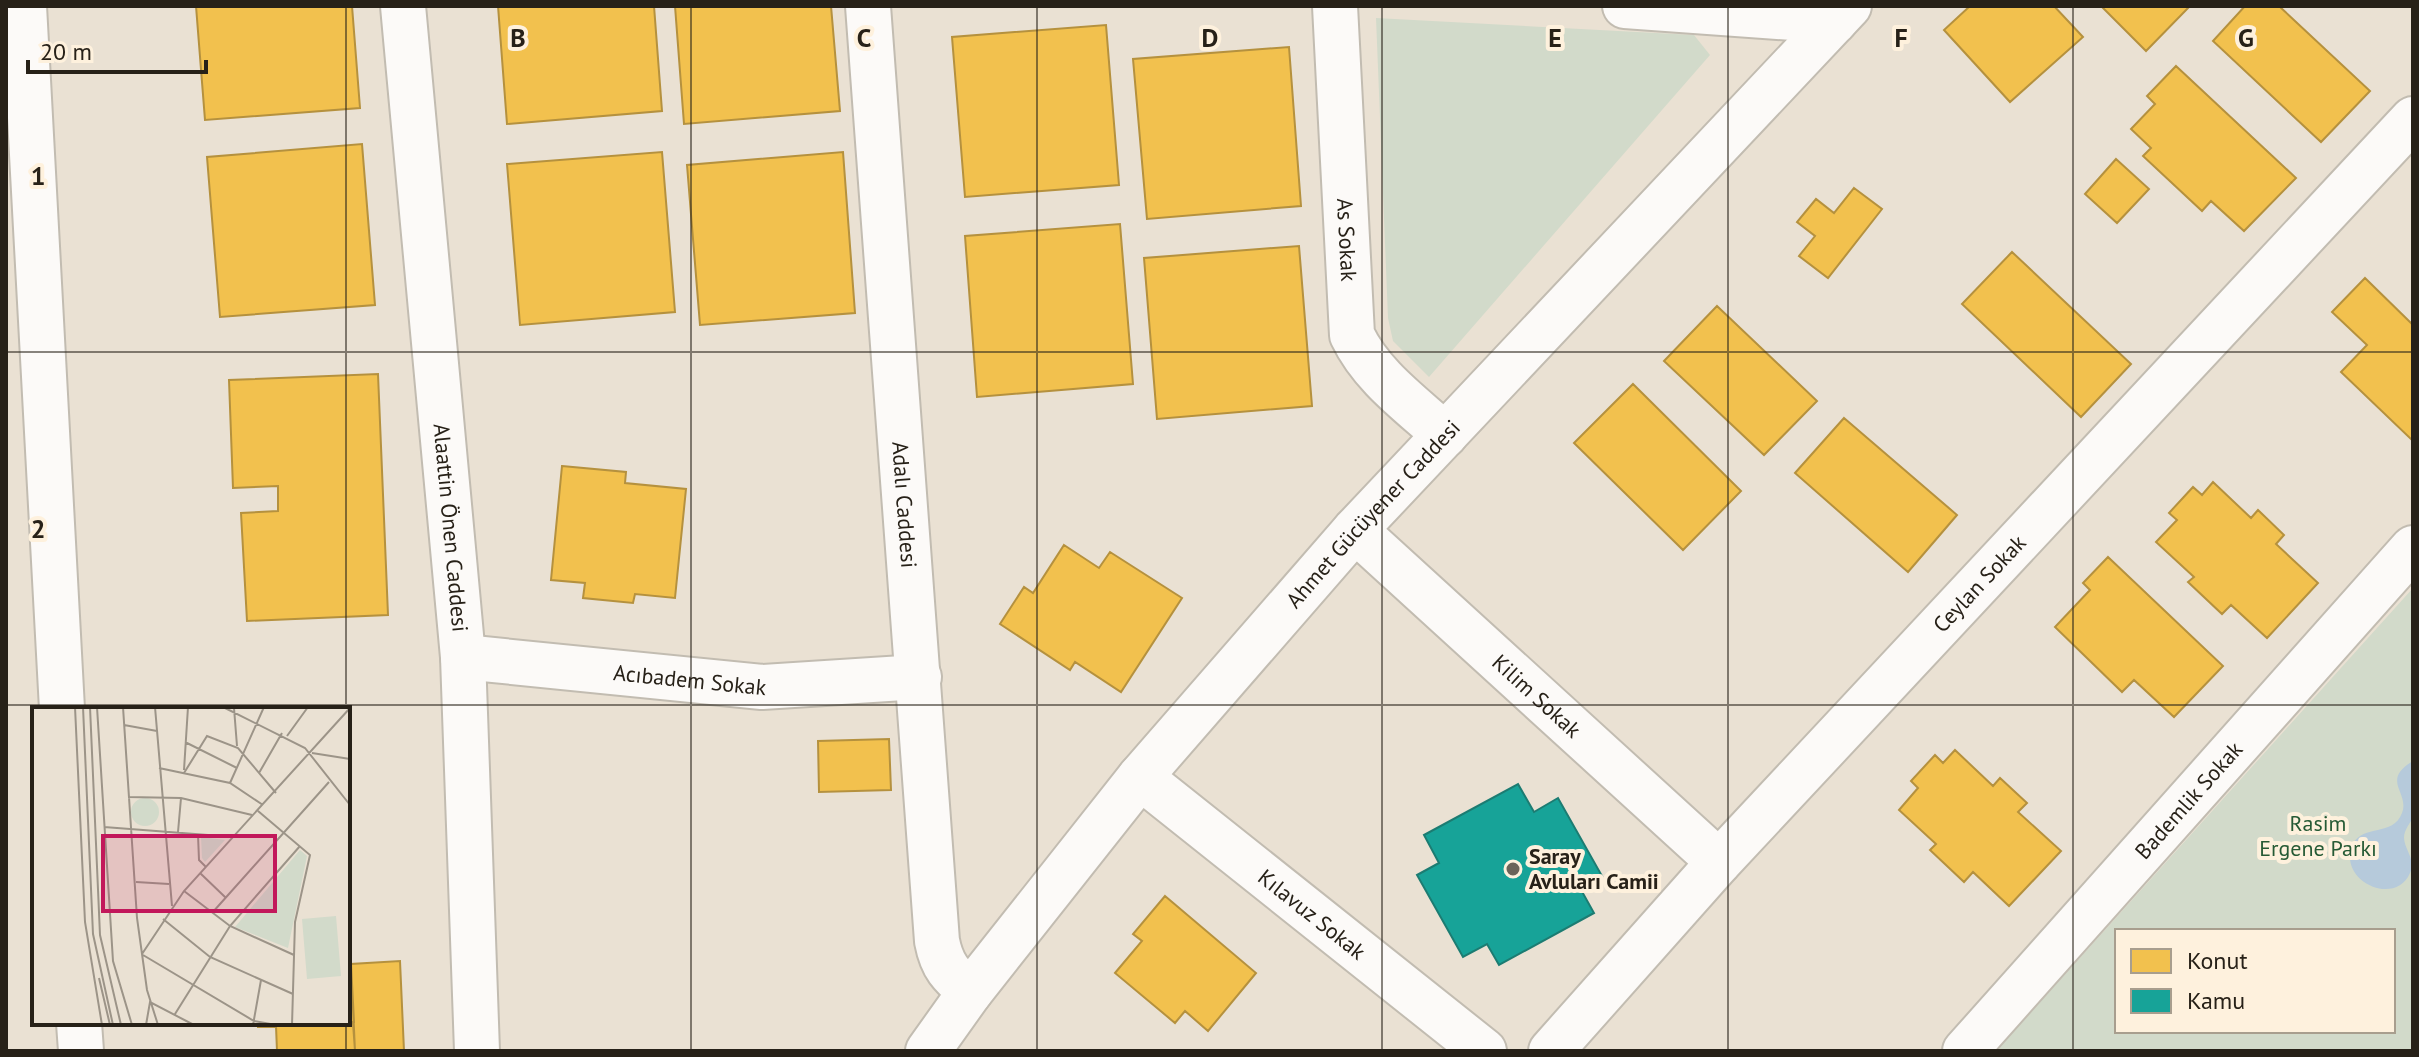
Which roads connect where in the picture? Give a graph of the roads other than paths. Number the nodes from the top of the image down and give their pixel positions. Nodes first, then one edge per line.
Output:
1 (24, 6) edge
2 (403, 6) edge
3 (868, 6) edge
4 (1335, 6) edge
5 (1625, 6) edge
6 (1842, 14) edge
7 (2413, 119) edge
8 (1445, 435) junction
9 (1355, 530) junction
10 (2413, 548) edge
11 (463, 657) junction
12 (919, 677) junction
13 (62, 707) edge
14 (1140, 777) junction
15 (1719, 862) junction
16 (970, 992) junction
17 (79, 1025) edge
18 (81, 1051) edge
19 (477, 1051) edge
20 (928, 1051) edge
21 (1484, 1051) edge
22 (1551, 1051) edge
23 (1965, 1051) edge

1 - 13 street
2 - 11 street, Alaattin Önen Caddesi
3 - 12 street, Adalı Caddesi
4 - 8 street, As Sokak
5 - 6 street
6 - 8 street, Ahmet Gücüyener Caddesi
7 - 15 street, Ceylan Sokak
8 - 9 street, Ahmet Gücüyener Caddesi
9 - 14 street, Ahmet Gücüyener Caddesi
9 - 15 street, Kilim Sokak
10 - 23 street, Bademlik Sokak
11 - 12 street, Acıbadem Sokak
11 - 19 street, Alaattin Önen Caddesi
12 - 16 street, Adalı Caddesi
14 - 16 street, Ahmet Gücüyener Caddesi
14 - 21 street, Kılavuz Sokak
15 - 22 street, Ceylan Sokak
16 - 20 street, Ahmet Gücüyener Caddesi
17 - 18 street

